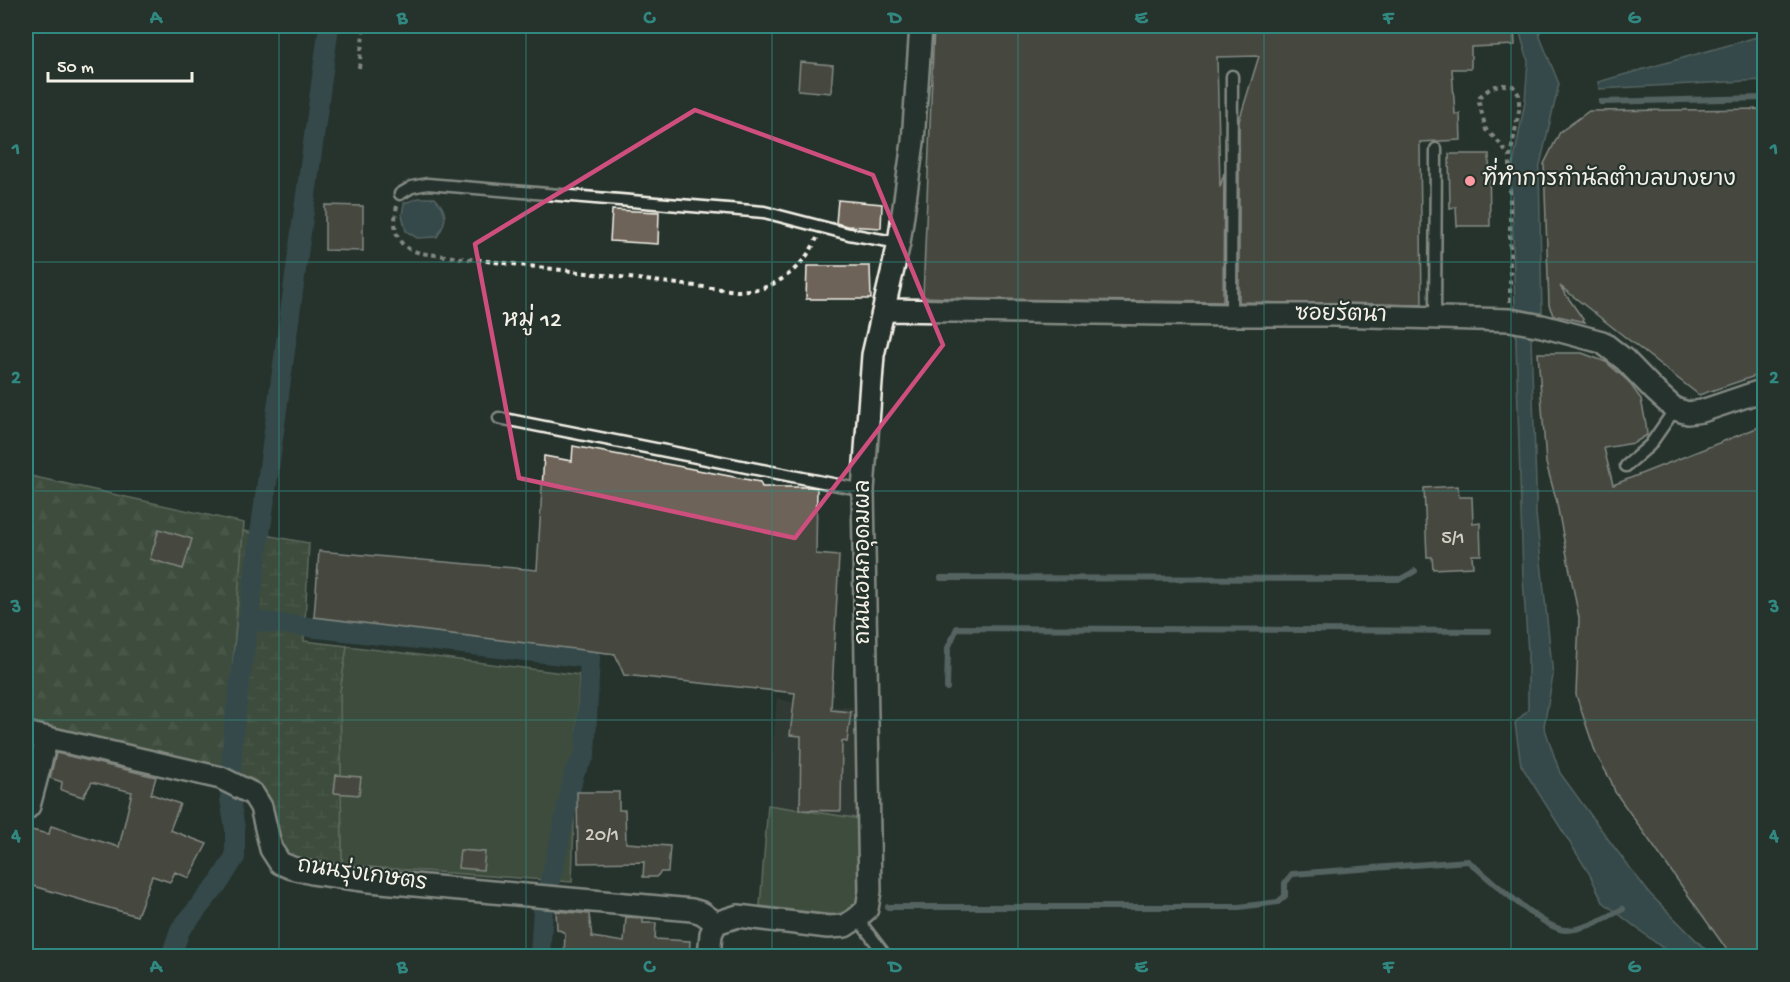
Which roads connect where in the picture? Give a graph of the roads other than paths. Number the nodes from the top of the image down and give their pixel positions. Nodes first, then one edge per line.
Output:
1 (921, 30) edge
2 (1232, 76) dead end
3 (1436, 148) dead end
4 (400, 194) road end
5 (899, 243) junction
6 (884, 310) junction
7 (1231, 315) junction
8 (1435, 318) junction
9 (1764, 390) edge
10 (1674, 409) junction
11 (499, 418) dead end
12 (1626, 466) dead end
13 (863, 490) junction
14 (26, 733) edge
15 (47, 738) junction
16 (26, 809) edge
17 (857, 918) junction
18 (716, 923) junction
19 (709, 957) edge
20 (884, 957) edge

1 - 5 street, ถนนเอนกอุดมผล
2 - 7 lane
3 - 8 lane
4 - 5 lane
5 - 6 street, ถนนเอนกอุดมผล
6 - 7 street, ซอยรัตนา
6 - 13 street, ถนนเอนกอุดมผล
7 - 8 street, ซอยรัตนา
8 - 10 street, ซอยรัตนา
9 - 10 street
10 - 12 lane
11 - 13 lane
13 - 17 street, ถนนเอนกอุดมผล
14 - 15 street, ถนนรุ่งเกษตร
15 - 16 street
15 - 18 street, ถนนรุ่งเกษตร
17 - 18 street
17 - 20 lane
18 - 19 street

